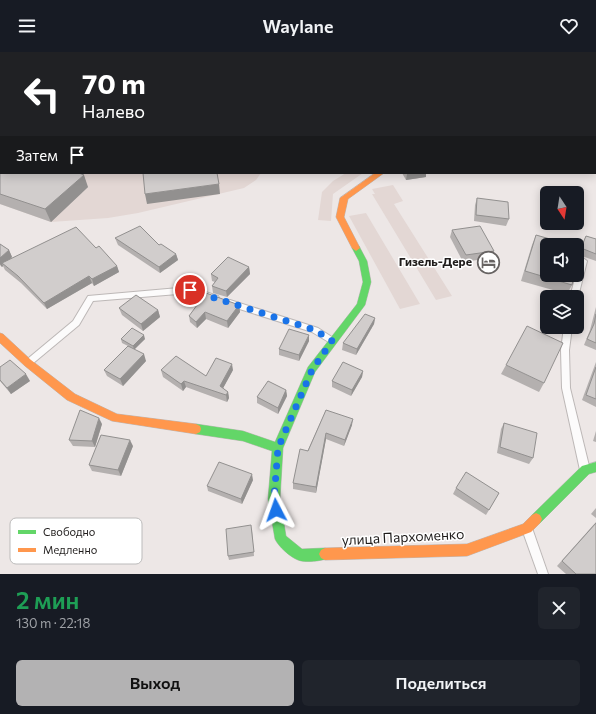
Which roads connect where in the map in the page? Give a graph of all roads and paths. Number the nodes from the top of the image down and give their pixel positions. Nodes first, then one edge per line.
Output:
1 (378, 174) edge
2 (567, 334) edge
3 (0, 337) edge
4 (332, 341) junction
5 (28, 363) junction
6 (278, 448) junction
7 (596, 467) edge
8 (586, 470) junction
9 (527, 528) junction
10 (543, 574) edge

1 - 4 street, улица Пархоменко
2 - 8 lane
3 - 5 street
4 - 5 lane
4 - 6 street, улица Пархоменко
5 - 6 street
6 - 9 street, улица Пархоменко
7 - 8 street, улица Пархоменко
8 - 9 street, улица Пархоменко
9 - 10 lane

